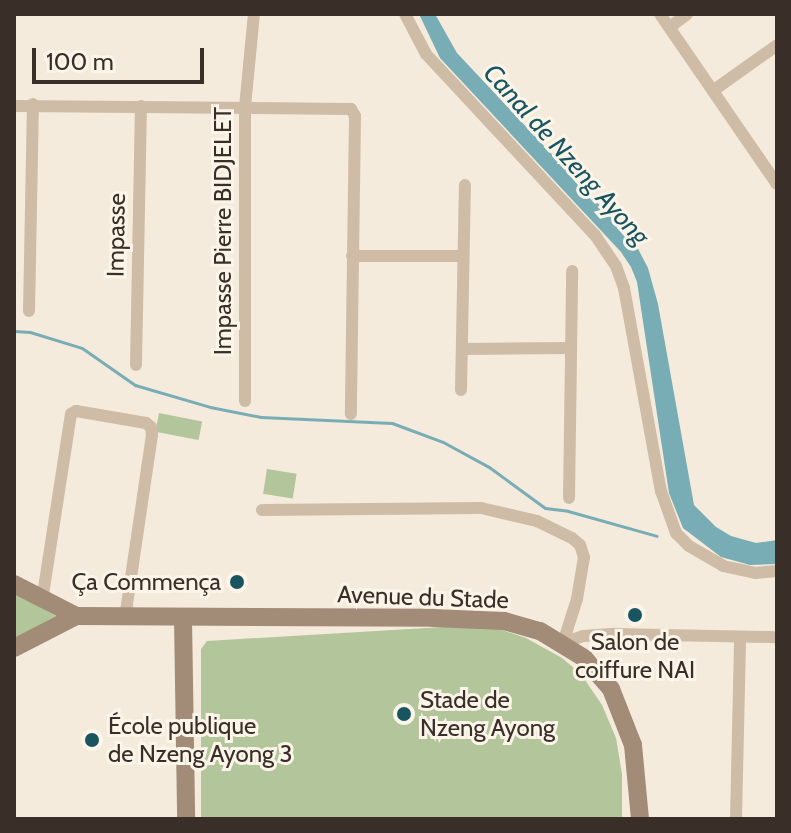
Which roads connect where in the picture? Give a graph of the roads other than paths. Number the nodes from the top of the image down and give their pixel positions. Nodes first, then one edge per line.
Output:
1 (254, 14) edge
2 (405, 14) edge
3 (660, 14) edge
4 (687, 14) edge
5 (670, 27) junction
6 (777, 45) edge
7 (714, 90) junction
8 (33, 104) junction
9 (14, 106) edge
10 (141, 106) junction
11 (245, 107) junction
12 (777, 184) edge
13 (465, 185) dead end
14 (352, 256) junction
15 (463, 256) junction
16 (572, 271) dead end
17 (29, 311) dead end
18 (570, 348) junction
19 (462, 349) junction
20 (136, 365) dead end
21 (461, 390) dead end
22 (245, 401) dead end
23 (351, 414) dead end
24 (569, 498) dead end
25 (262, 510) dead end
26 (777, 571) edge
27 (14, 584) edge
28 (42, 601) junction
29 (76, 616) junction
30 (125, 617) junction
31 (183, 618) junction
32 (740, 637) junction
33 (777, 637) edge
34 (563, 643) junction
35 (14, 648) edge
36 (186, 819) edge
37 (640, 819) edge
38 (736, 819) edge

1 - 11 street, Impasse Pierre BIDJELET
2 - 26 street
3 - 5 street
4 - 5 street
5 - 7 street
6 - 7 street
7 - 12 street
8 - 9 street
8 - 10 street
8 - 17 street
10 - 11 street
10 - 20 street, Impasse
11 - 14 street
11 - 22 street, Impasse Pierre BIDJELET
13 - 15 street
14 - 15 street
14 - 23 street
15 - 19 street
16 - 18 street
18 - 19 street
18 - 24 street
19 - 21 street
25 - 34 street
27 - 28 main road
28 - 29 main road
28 - 30 street
29 - 30 main road, Avenue du Stade
29 - 35 main road
30 - 31 main road, Avenue du Stade
31 - 34 main road, Avenue du Stade
31 - 36 main road
32 - 33 street
32 - 34 street
32 - 38 street
34 - 37 main road, Avenue du Stade

